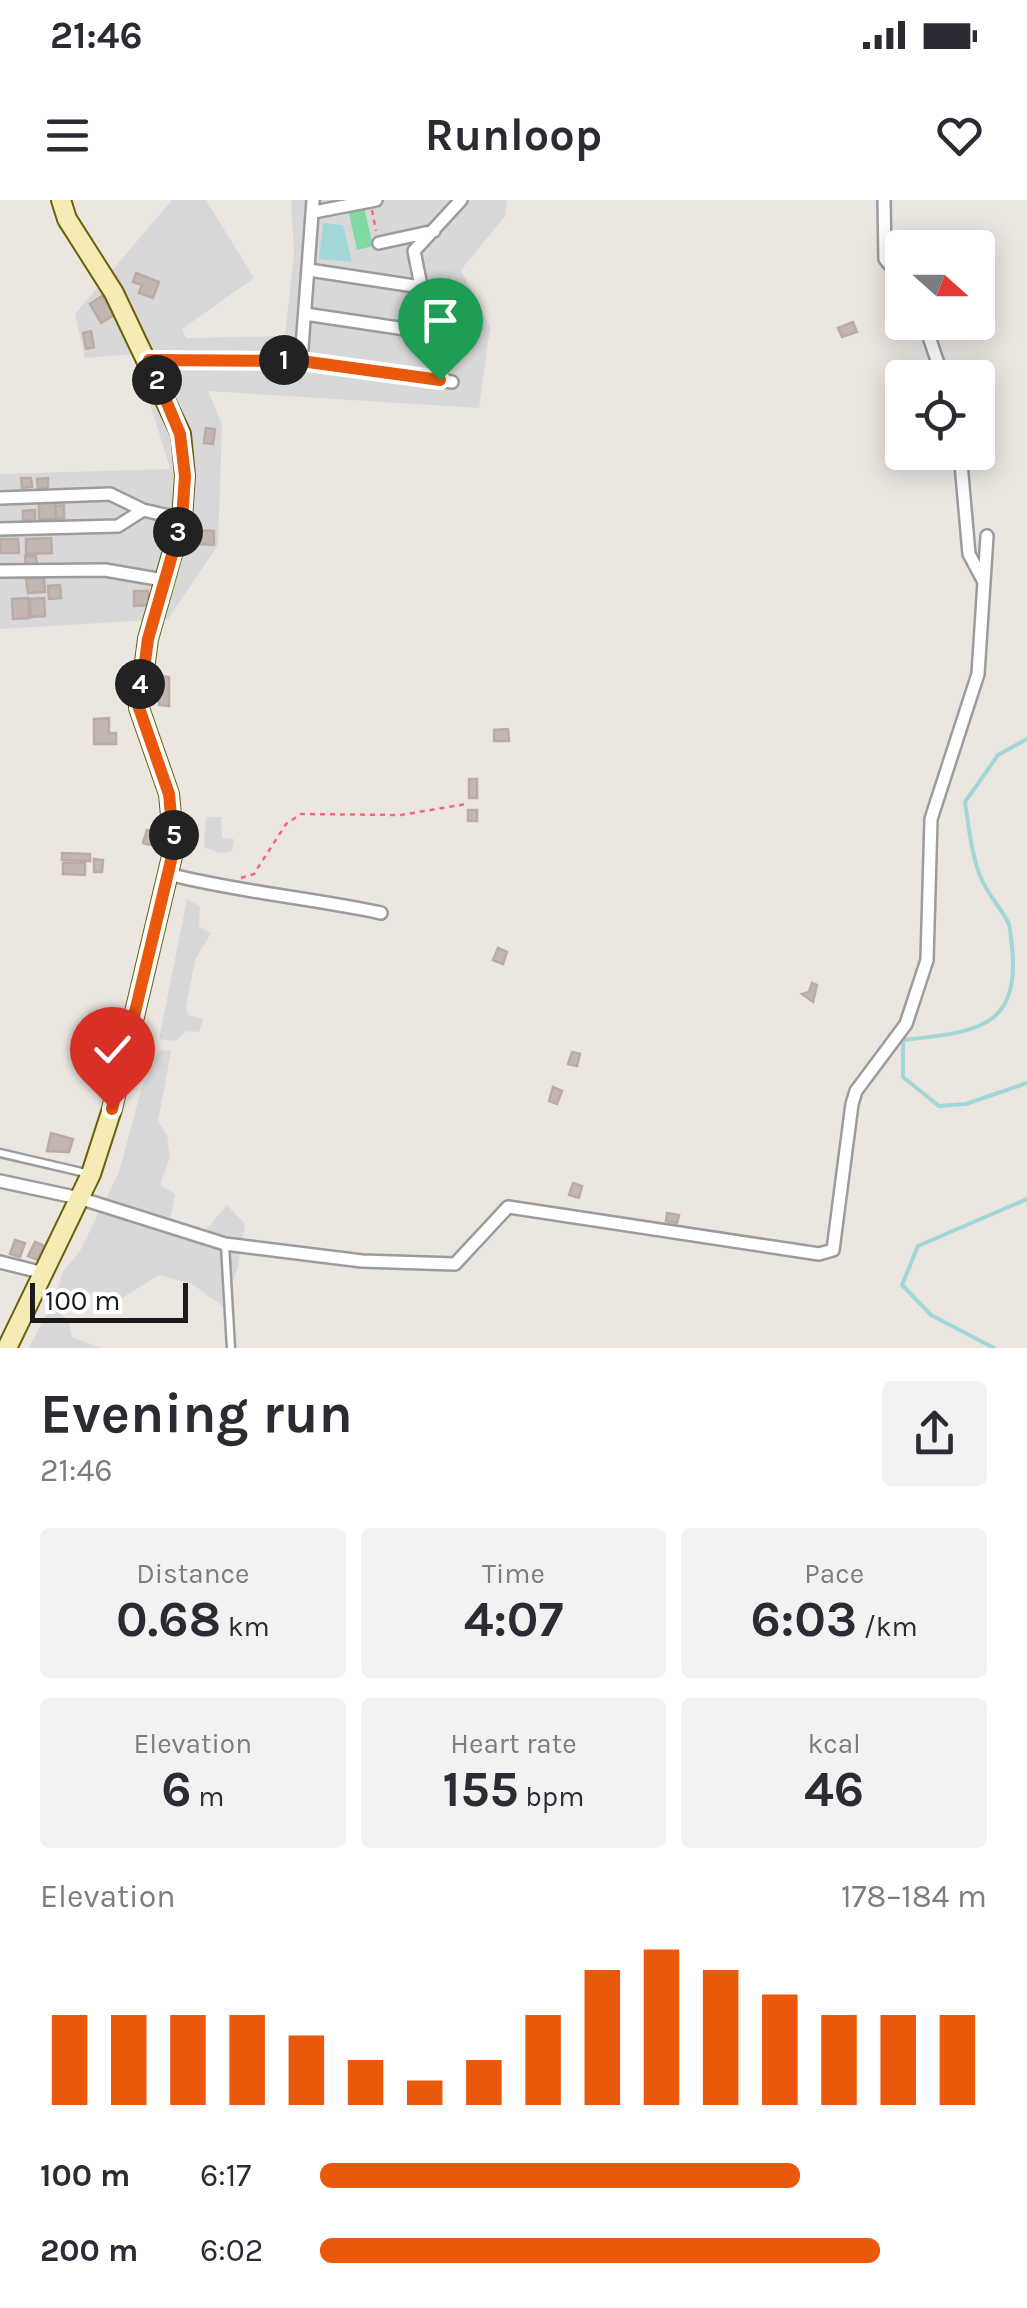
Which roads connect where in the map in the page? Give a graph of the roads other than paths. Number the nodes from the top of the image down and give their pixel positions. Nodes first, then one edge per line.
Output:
1 (61, 200) edge
2 (461, 200) edge
3 (884, 200) edge
4 (373, 201) edge
5 (314, 206) edge
6 (434, 230) junction
7 (378, 242) road end
8 (885, 258) edge
9 (308, 270) junction
10 (421, 288) junction
11 (305, 314) junction
12 (432, 332) junction
13 (149, 360) junction
14 (301, 361) junction
15 (962, 470) edge
16 (0, 498) edge
17 (144, 510) junction
18 (182, 520) junction
19 (0, 529) edge
20 (987, 536) dead end
21 (0, 571) edge
22 (162, 580) junction
23 (986, 586) junction
24 (168, 874) junction
25 (382, 913) dead end
26 (0, 1153) edge
27 (91, 1174) junction
28 (0, 1181) edge
29 (79, 1198) junction
30 (225, 1244) junction
31 (0, 1262) edge
32 (44, 1273) junction
33 (7, 1348) edge
34 (230, 1348) edge

1 - 13 main road
2 - 6 street
3 - 8 street
4 - 5 street
5 - 9 street
6 - 7 street
6 - 10 street
9 - 10 street
9 - 11 street
10 - 12 street
11 - 12 street
11 - 14 street
12 - 14 street
13 - 14 street
13 - 18 main road
15 - 23 street
16 - 17 street
17 - 18 street
17 - 19 street
18 - 22 main road
20 - 23 street
21 - 22 street
22 - 24 main road
23 - 30 street
24 - 25 street
24 - 27 main road
26 - 27 lane
27 - 29 main road
28 - 29 street
29 - 30 street
29 - 32 main road
30 - 34 lane
31 - 32 street
32 - 33 main road

